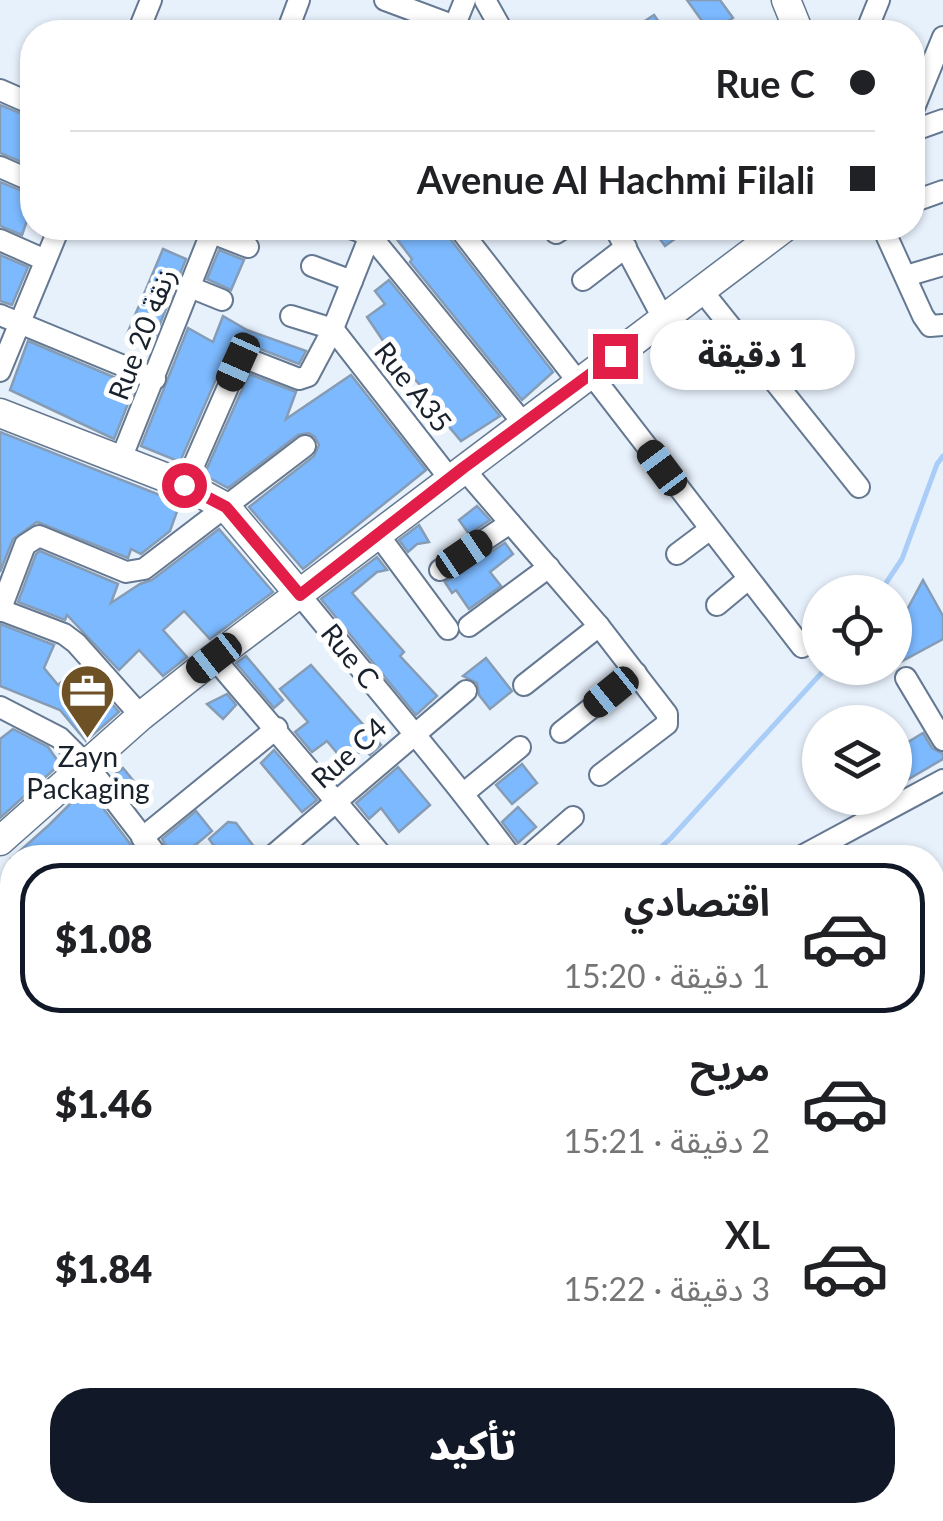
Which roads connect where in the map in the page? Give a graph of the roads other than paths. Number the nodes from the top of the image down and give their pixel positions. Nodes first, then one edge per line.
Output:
1 (385, 0) edge
2 (433, 20) edge
3 (943, 37) edge
4 (925, 81) edge
5 (0, 240) edge
6 (54, 240) edge
7 (205, 240) edge
8 (232, 240) edge
9 (362, 240) edge
10 (373, 240) edge
11 (469, 240) edge
12 (622, 240) edge
13 (769, 240) edge
14 (889, 240) edge
15 (248, 247) dead end
16 (626, 247) junction
17 (45, 260) junction
18 (943, 265) edge
19 (312, 266) dead end
20 (906, 276) junction
21 (352, 280) junction
22 (584, 280) dead end
23 (190, 287) junction
24 (703, 292) junction
25 (222, 300) dead end
26 (291, 316) dead end
27 (10, 319) edge
28 (664, 320) junction
29 (943, 325) edge
30 (332, 330) junction
31 (0, 371) edge
32 (585, 379) junction
33 (155, 380) junction
34 (0, 412) edge
35 (524, 424) junction
36 (305, 446) dead end
37 (122, 459) junction
38 (457, 473) junction
39 (184, 485) junction
40 (860, 487) dead end
41 (226, 507) junction
42 (510, 523) junction
43 (709, 530) junction
44 (377, 533) junction
45 (678, 554) dead end
46 (549, 566) junction
47 (440, 570) dead end
48 (747, 580) junction
49 (300, 595) junction
50 (2, 601) edge
51 (716, 604) dead end
52 (600, 626) junction
53 (802, 647) dead end
54 (214, 658) junction
55 (636, 672) junction
56 (524, 685) dead end
57 (910, 685) edge
58 (466, 691) dead end
59 (0, 707) edge
60 (141, 716) junction
61 (276, 728) junction
62 (560, 732) dead end
63 (412, 733) junction
64 (943, 740) edge
65 (520, 746) dead end
66 (88, 766) junction
67 (600, 775) dead end
68 (943, 780) edge
69 (464, 793) junction
70 (338, 801) junction
71 (573, 817) dead end
72 (142, 838) junction
73 (0, 841) edge
74 (148, 845) edge
75 (286, 845) edge
76 (374, 845) edge
77 (502, 845) edge
78 (541, 845) edge
79 (822, 845) edge

1 - 2 street
3 - 4 street
5 - 17 street
6 - 17 street
7 - 23 street, Rue 20 زنقة
8 - 15 street
9 - 21 street
10 - 35 street
11 - 32 street
12 - 16 street
13 - 24 street
14 - 20 street
16 - 22 street
16 - 28 street
17 - 27 street
18 - 20 street
19 - 21 street
20 - 29 street
21 - 30 street
23 - 25 street
23 - 33 street, Rue 20 زنقة
24 - 28 street
24 - 40 street
26 - 30 street
27 - 31 street
27 - 33 street
28 - 32 street
30 - 38 street, Rue A35
30 - 39 street
32 - 35 street
32 - 43 street
33 - 37 street, Rue 20 زنقة
34 - 37 street, Rue C
35 - 38 street
36 - 41 street
37 - 39 street, Rue C
38 - 42 street, Rue A35
38 - 44 street
39 - 41 street, Rue C
41 - 49 street, Rue C
41 - 50 street
42 - 46 street, Rue A35
42 - 47 street
43 - 45 street
43 - 48 street
44 - 46 street
44 - 49 street
46 - 52 street, Rue A35
48 - 51 street
48 - 53 street
49 - 54 street
49 - 63 street, Rue C
50 - 60 street
52 - 55 street, Rue A35
52 - 56 street
54 - 60 street
54 - 61 street
55 - 62 street
55 - 67 street, Rue A35
57 - 64 street
58 - 63 street, Rue C4
59 - 66 street
60 - 66 street
61 - 70 street
61 - 72 street
63 - 69 street, Rue C
63 - 70 street, Rue C4
65 - 69 street
66 - 72 street
66 - 73 street
68 - 79 street
69 - 77 street, Rue C
70 - 75 street, Rue C4
70 - 76 street
71 - 78 street
72 - 74 street

